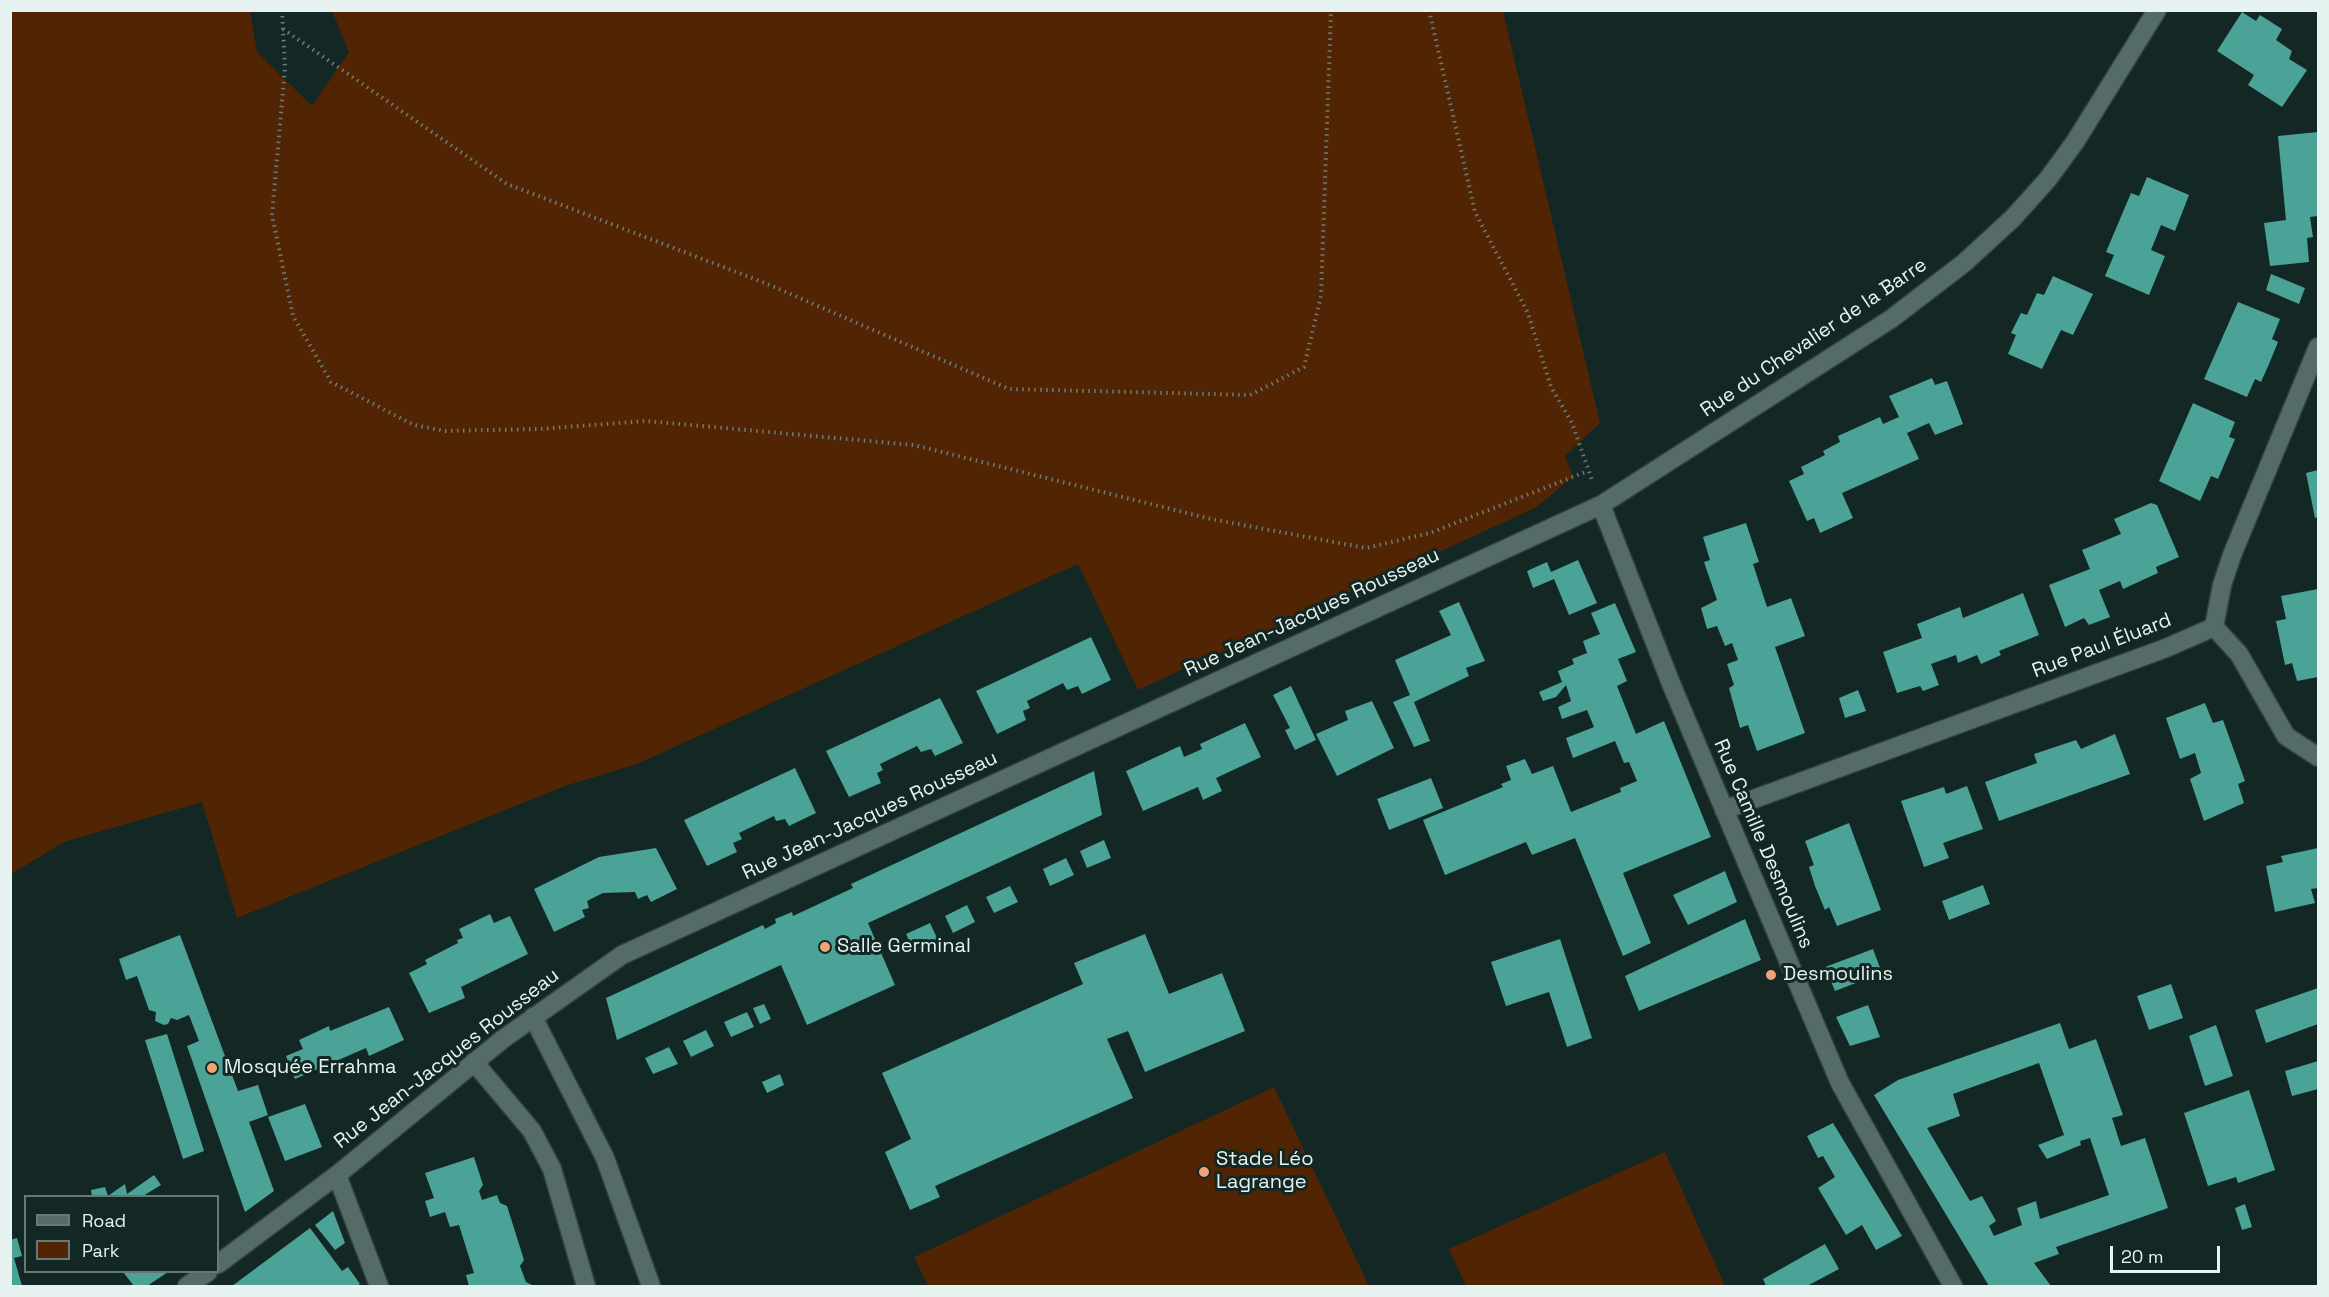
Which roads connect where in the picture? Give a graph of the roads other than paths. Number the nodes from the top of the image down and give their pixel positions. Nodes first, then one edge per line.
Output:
1 (2157, 10) edge
2 (2319, 347) edge
3 (1601, 505) junction
4 (2214, 627) junction
5 (2319, 757) edge
6 (1724, 810) junction
7 (533, 1017) junction
8 (474, 1062) junction
9 (337, 1175) junction
10 (219, 1263) edge
11 (207, 1273) edge
12 (187, 1287) edge
13 (379, 1287) edge
14 (586, 1287) edge
15 (651, 1287) edge
16 (1953, 1287) edge

1 - 3 street, Rue du Chevalier de la Barre
2 - 4 street
3 - 6 street, Rue Camille Desmoulins
3 - 7 street, Rue Jean-Jacques Rousseau
4 - 5 street
4 - 6 street, Rue Paul Éluard
6 - 16 street, Rue Camille Desmoulins
7 - 8 street, Rue Jean-Jacques Rousseau
7 - 15 street
8 - 9 street, Rue Jean-Jacques Rousseau
8 - 14 street
9 - 10 street, Rue Jean-Jacques Rousseau
9 - 13 street
11 - 12 street

